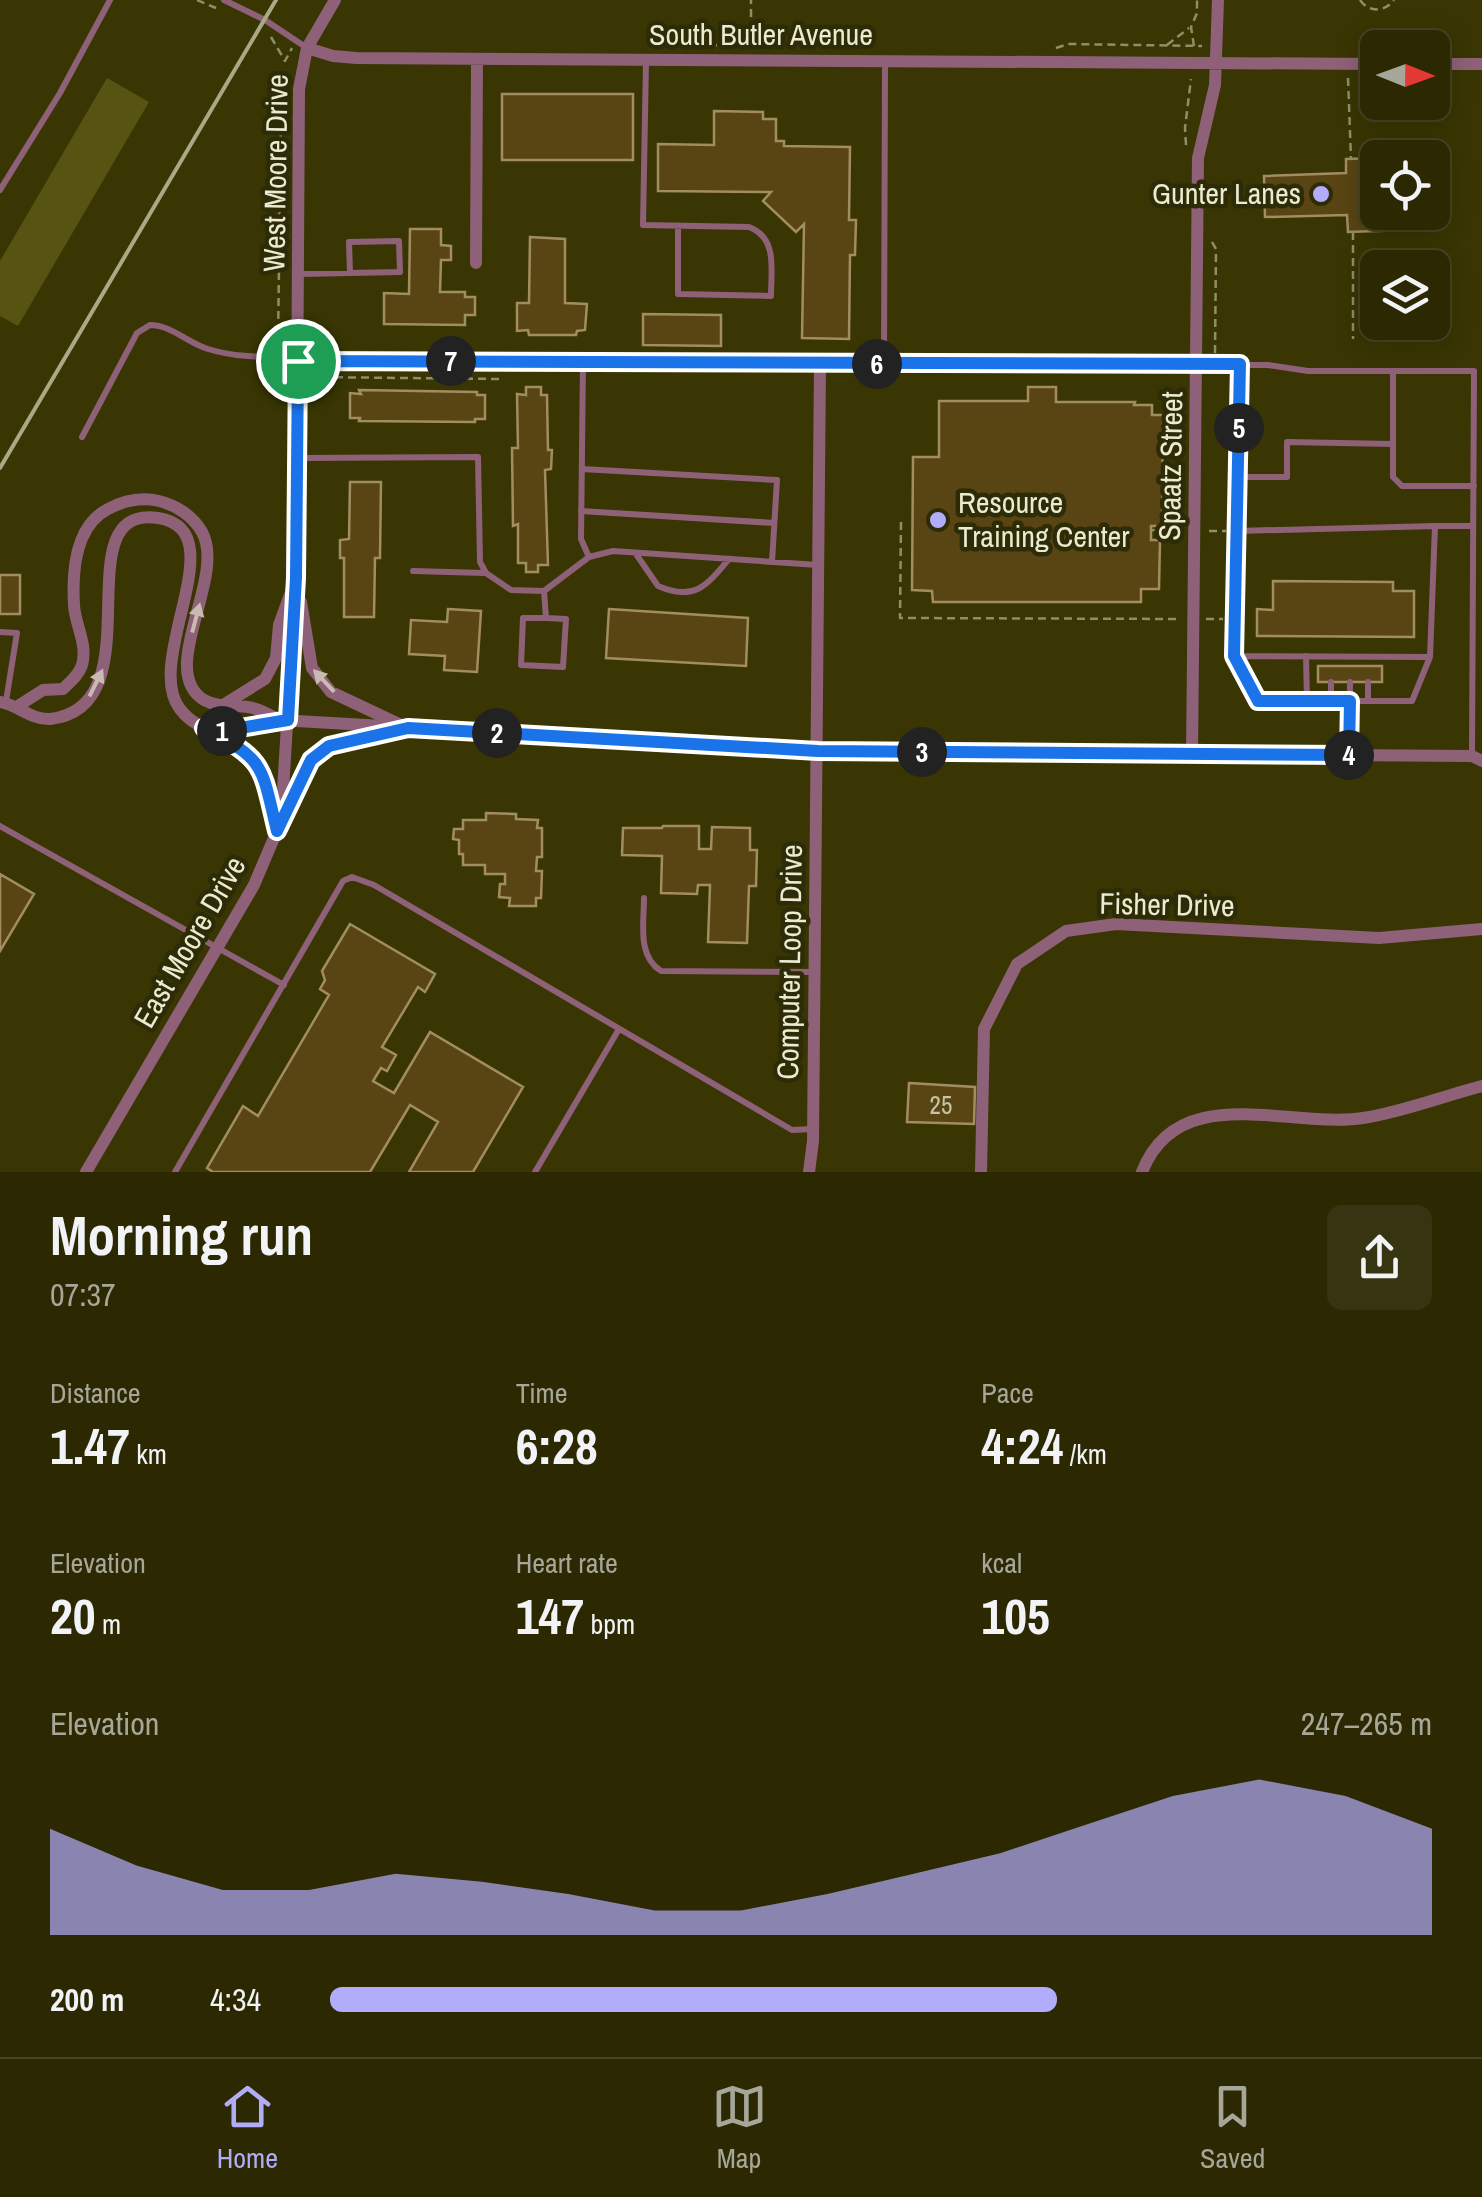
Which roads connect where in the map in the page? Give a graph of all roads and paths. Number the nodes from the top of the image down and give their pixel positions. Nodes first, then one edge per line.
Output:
1 (110, 0) edge
2 (224, 0) edge
3 (335, 0) edge
4 (751, 0) edge
5 (1218, 0) edge
6 (1360, 0) edge
7 (1394, 0) edge
8 (1191, 27) dead end
9 (694, 45) dead end
10 (750, 45) junction
11 (826, 46) dead end
12 (1166, 46) junction
13 (1217, 46) junction
14 (308, 48) junction
15 (1053, 48) dead end
16 (477, 58) junction
17 (646, 60) junction
18 (885, 61) junction
19 (1216, 63) junction
20 (1360, 64) edge
21 (1450, 64) edge
22 (1482, 64) edge
23 (1348, 71) dead end
24 (1350, 159) dead end
25 (0, 190) edge
26 (678, 226) junction
27 (1352, 232) dead end
28 (1209, 238) dead end
29 (476, 262) dead end
30 (350, 273) junction
31 (298, 274) junction
32 (1353, 340) dead end
33 (298, 359) junction
34 (583, 362) junction
35 (820, 364) junction
36 (884, 364) junction
37 (1240, 364) junction
38 (1197, 365) junction
39 (1214, 365) junction
40 (1393, 371) junction
41 (1478, 385) edge
42 (82, 437) dead end
43 (1393, 444) junction
44 (297, 458) junction
45 (582, 469) junction
46 (1238, 477) junction
47 (1474, 486) junction
48 (581, 511) junction
49 (901, 522) dead end
50 (774, 523) junction
51 (1435, 526) junction
52 (1474, 526) junction
53 (1237, 530) junction
54 (635, 552) junction
55 (589, 558) junction
56 (729, 559) junction
57 (772, 562) junction
58 (820, 565) junction
59 (413, 572) dead end
60 (486, 573) junction
61 (296, 578) junction
62 (544, 591) junction
63 (546, 618) junction
64 (1194, 619) junction
65 (1234, 619) junction
66 (0, 632) edge
67 (82, 651) junction
68 (107, 652) junction
69 (1234, 656) junction
70 (1306, 656) junction
71 (1430, 657) junction
72 (1332, 682) dead end
73 (1350, 682) dead end
74 (1368, 682) dead end
75 (1306, 701) junction
76 (1332, 701) junction
77 (1350, 701) junction
78 (1368, 701) junction
79 (8, 704) edge
80 (222, 706) junction
81 (284, 720) junction
82 (204, 728) junction
83 (408, 728) junction
84 (818, 751) junction
85 (1192, 755) junction
86 (1349, 755) junction
87 (1479, 756) edge
88 (0, 826) edge
89 (277, 831) junction
90 (644, 898) dead end
91 (1482, 929) edge
92 (217, 948) junction
93 (815, 972) junction
94 (284, 986) junction
95 (620, 1029) junction
96 (1482, 1086) edge
97 (813, 1129) junction
98 (86, 1172) edge
99 (175, 1172) edge
100 (535, 1172) edge
101 (809, 1172) edge
102 (981, 1172) edge
103 (1142, 1172) edge

1 - 25 lane
2 - 14 lane
3 - 14 street, West Moore Drive
4 - 10 path
5 - 13 street, Spaatz Street
6 - 7 path
8 - 12 path
9 - 10 path
10 - 11 path
12 - 13 path
12 - 15 path
13 - 19 street, Spaatz Street
14 - 16 street, South Butler Avenue
14 - 31 street, West Moore Drive
16 - 17 street, South Butler Avenue
16 - 29 street
17 - 18 street, South Butler Avenue
17 - 26 lane
18 - 19 street, South Butler Avenue
18 - 36 lane
19 - 20 street, South Butler Avenue
19 - 38 street, Spaatz Street
21 - 22 street
23 - 24 path
26 - 26 lane
27 - 32 path
28 - 39 path
30 - 30 lane
30 - 31 lane
31 - 33 street, West Moore Drive
33 - 34 street
33 - 42 lane
33 - 44 street, West Moore Drive
34 - 35 street
34 - 45 lane
35 - 36 street
35 - 58 street, Computer Loop Drive
36 - 38 street
37 - 39 lane
37 - 40 lane
37 - 46 lane
38 - 39 lane
38 - 64 street, Spaatz Street
40 - 41 lane
40 - 43 lane
41 - 47 lane
43 - 46 lane
43 - 47 lane
44 - 60 lane
44 - 61 street, West Moore Drive
45 - 48 lane
45 - 50 lane
46 - 53 lane
47 - 52 lane
48 - 50 lane
48 - 55 lane
49 - 64 path
50 - 57 lane
51 - 52 lane
51 - 53 lane
51 - 71 lane
52 - 87 lane
53 - 65 lane
54 - 55 lane
54 - 56 lane
54 - 56 lane
55 - 62 lane
56 - 57 lane
57 - 58 lane
58 - 84 street, Computer Loop Drive
59 - 60 lane
60 - 62 lane
61 - 80 street
61 - 81 street, West Moore Drive
83 -> 61 street
62 - 63 lane
63 - 63 lane
64 - 65 path
64 - 85 street, Spaatz Street
65 - 69 lane
66 - 79 lane
67 - 68 lane
67 - 79 street
80 -> 67 street
79 -> 68 street
68 - 82 street
69 - 70 lane
69 - 75 lane
70 - 71 lane
70 - 75 lane
71 - 78 lane
72 - 76 lane
73 - 77 lane
74 - 78 lane
75 - 76 lane
76 - 77 lane
77 - 78 lane
77 - 86 lane
80 - 81 street
81 - 82 street
81 - 83 street
81 - 89 street, East Moore Drive
82 - 89 street
83 - 84 street
83 - 89 street
84 - 85 street
84 - 93 street, Computer Loop Drive
85 - 86 street
86 - 87 street
88 - 92 lane
89 - 92 street, East Moore Drive
90 - 93 lane
91 - 102 street, Fisher Drive
92 - 94 lane
92 - 98 street, East Moore Drive
93 - 97 street, Computer Loop Drive
94 - 95 lane
94 - 99 lane
95 - 97 lane
95 - 100 lane
96 - 103 street
97 - 101 street, Computer Loop Drive

